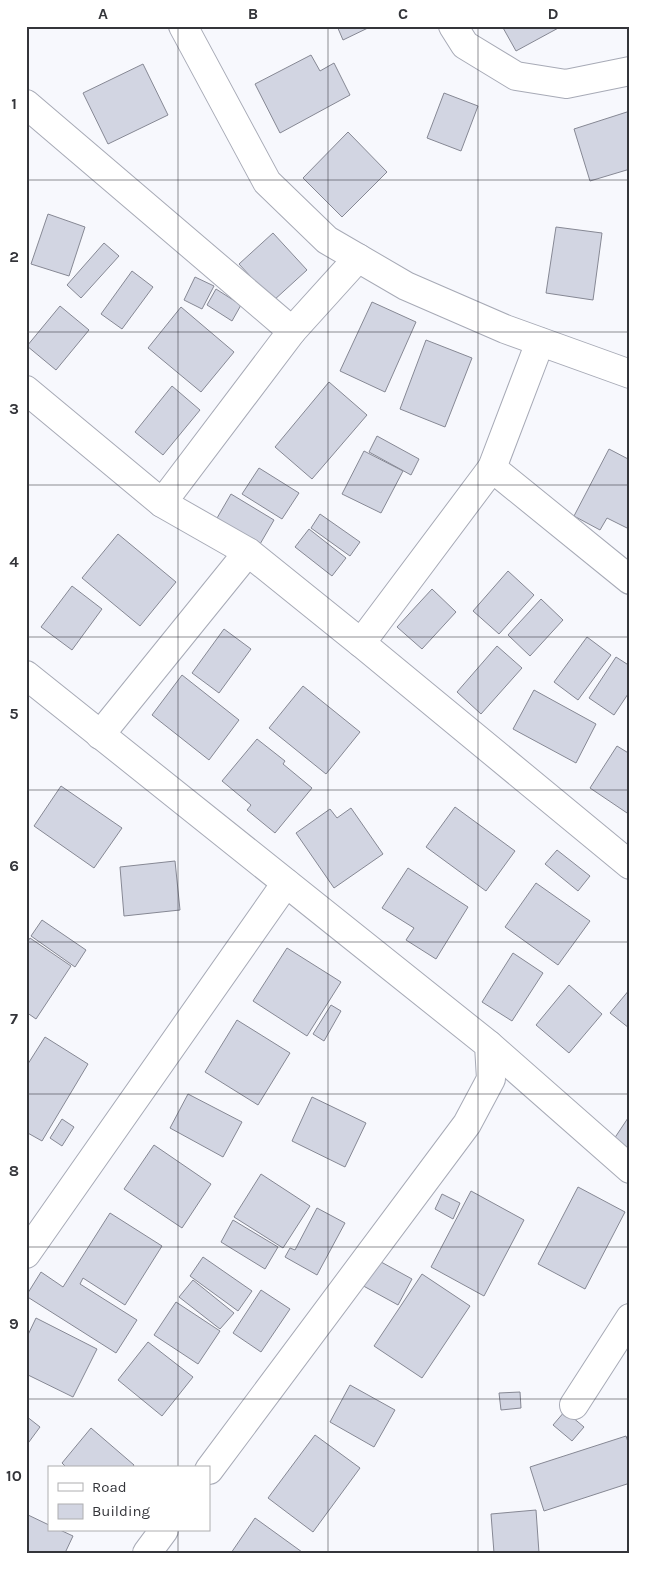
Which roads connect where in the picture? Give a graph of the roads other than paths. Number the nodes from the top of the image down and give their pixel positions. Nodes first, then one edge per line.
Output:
1 (182, 26) edge
2 (453, 26) edge
3 (630, 71) edge
4 (26, 104) edge
5 (358, 258) junction
6 (292, 331) junction
7 (540, 342) junction
8 (630, 374) edge
9 (26, 390) edge
10 (492, 468) junction
11 (162, 504) junction
12 (248, 552) junction
13 (630, 580) edge
14 (361, 643) junction
15 (26, 675) edge
16 (100, 735) junction
17 (630, 865) edge
18 (286, 883) junction
19 (489, 1045) junction
20 (630, 1169) edge
21 (26, 1254) edge
22 (630, 1318) edge
23 (574, 1405) dead end
24 (210, 1469) edge
25 (163, 1532) edge
26 (147, 1553) edge

1 - 5 street
2 - 3 street
4 - 6 street
5 - 6 street
5 - 7 street
6 - 11 street
7 - 8 street
7 - 10 street
9 - 11 street
10 - 13 street
10 - 14 street
11 - 12 street
12 - 14 street
12 - 16 street
14 - 17 street
15 - 16 street
16 - 18 street
18 - 19 street
18 - 21 street
19 - 20 street
19 - 24 street
22 - 23 street
25 - 26 street

